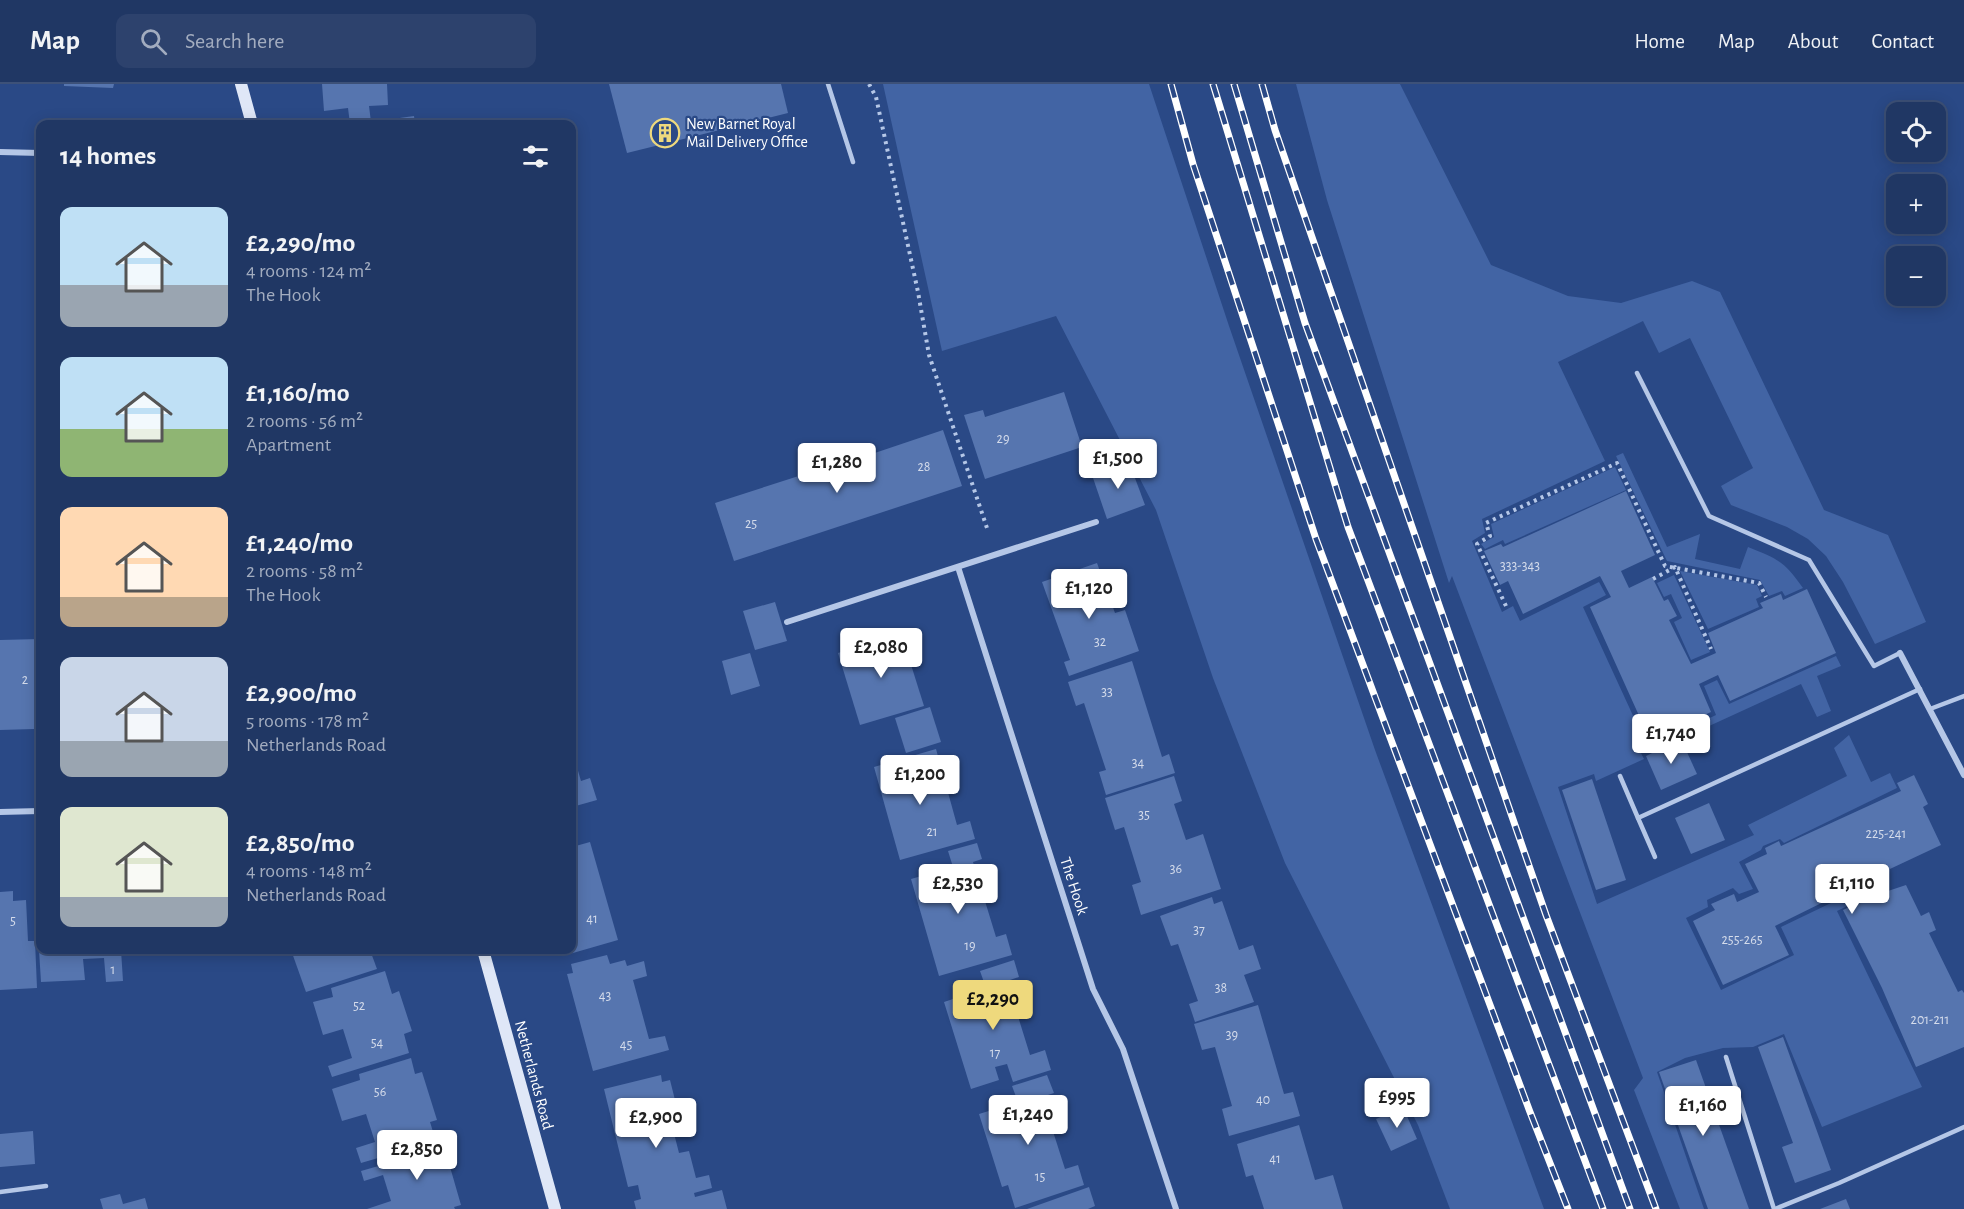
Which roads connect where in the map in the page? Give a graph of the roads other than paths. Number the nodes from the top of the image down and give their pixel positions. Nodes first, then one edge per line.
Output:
1 (241, 84) edge
2 (828, 84) edge
3 (251, 120) edge
4 (0, 152) edge
5 (36, 153) edge
6 (853, 162) dead end
7 (1637, 373) dead end
8 (1096, 522) dead end
9 (958, 567) junction
10 (787, 622) dead end
11 (1900, 653) joint
12 (1920, 689) junction
13 (1964, 696) edge
14 (1930, 709) junction
15 (1964, 775) edge
16 (1620, 776) dead end
17 (36, 811) edge
18 (0, 812) edge
19 (1638, 818) junction
20 (1655, 857) dead end
21 (484, 954) edge
22 (1726, 1057) dead end
23 (1964, 1127) edge
24 (46, 1186) dead end
25 (0, 1192) edge
26 (555, 1209) edge
27 (1176, 1209) edge
28 (1775, 1209) edge

1 - 3 street
2 - 6 lane
4 - 5 street
7 - 11 lane
8 - 9 street
9 - 10 street
9 - 27 street, The Hook
11 - 12 street
12 - 14 street
12 - 19 lane
13 - 14 lane
14 - 15 street
16 - 19 lane
17 - 18 street
19 - 20 lane
21 - 26 street, Netherlands Road
22 - 28 lane
23 - 28 lane
24 - 25 lane

